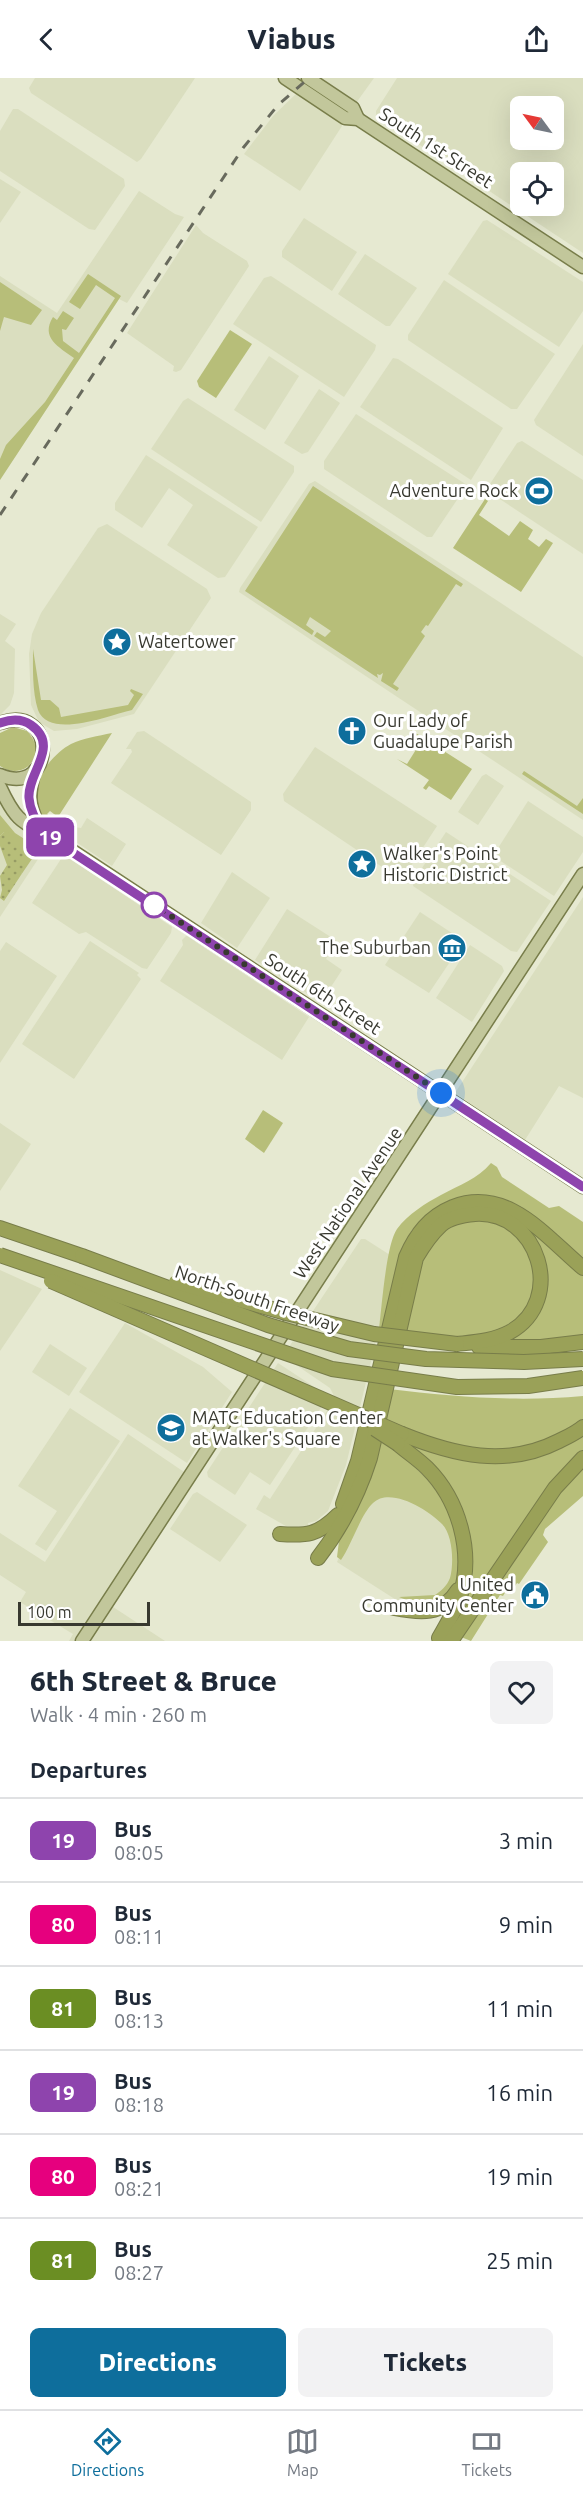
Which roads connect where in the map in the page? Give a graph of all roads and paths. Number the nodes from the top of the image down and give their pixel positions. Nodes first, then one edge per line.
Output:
1 (285, 78) edge
2 (308, 78) edge
3 (358, 119) junction
4 (583, 267) edge
5 (0, 723) edge
6 (35, 770) junction
7 (0, 775) edge
8 (0, 787) edge
9 (43, 833) junction
10 (583, 874) edge
11 (441, 1093) junction
12 (583, 1187) edge
13 (0, 1228) edge
14 (82, 1256) junction
15 (0, 1257) edge
16 (583, 1268) edge
17 (583, 1342) edge
18 (457, 1344) junction
19 (583, 1359) edge
20 (583, 1378) edge
21 (583, 1427) edge
22 (400, 1439) junction
23 (583, 1458) edge
24 (338, 1515) junction
25 (280, 1534) dead end
26 (463, 1581) junction
27 (394, 1608) dead end
28 (445, 1639) edge
29 (82, 1641) edge

1 - 3 main road, South 1st Street
2 - 3 main road, South 1st Street
3 - 4 main road, South 1st Street
5 - 6 main road
6 - 7 main road
6 - 9 main road
8 - 9 main road, South 6th Street
9 - 11 main road, South 6th Street
10 - 11 main road, West National Avenue
11 - 12 main road, South 6th Street
11 - 29 main road, West National Avenue
13 - 14 highway, North-South Freeway
14 - 18 highway, bridge
14 - 19 highway, North-South Freeway, bridge
15 - 20 highway, bridge
15 - 22 highway, bridge
16 - 24 highway
17 - 18 highway
18 - 24 highway
21 - 22 highway
22 - 26 highway
23 - 28 highway
24 - 25 highway
26 - 27 highway
26 - 28 highway

